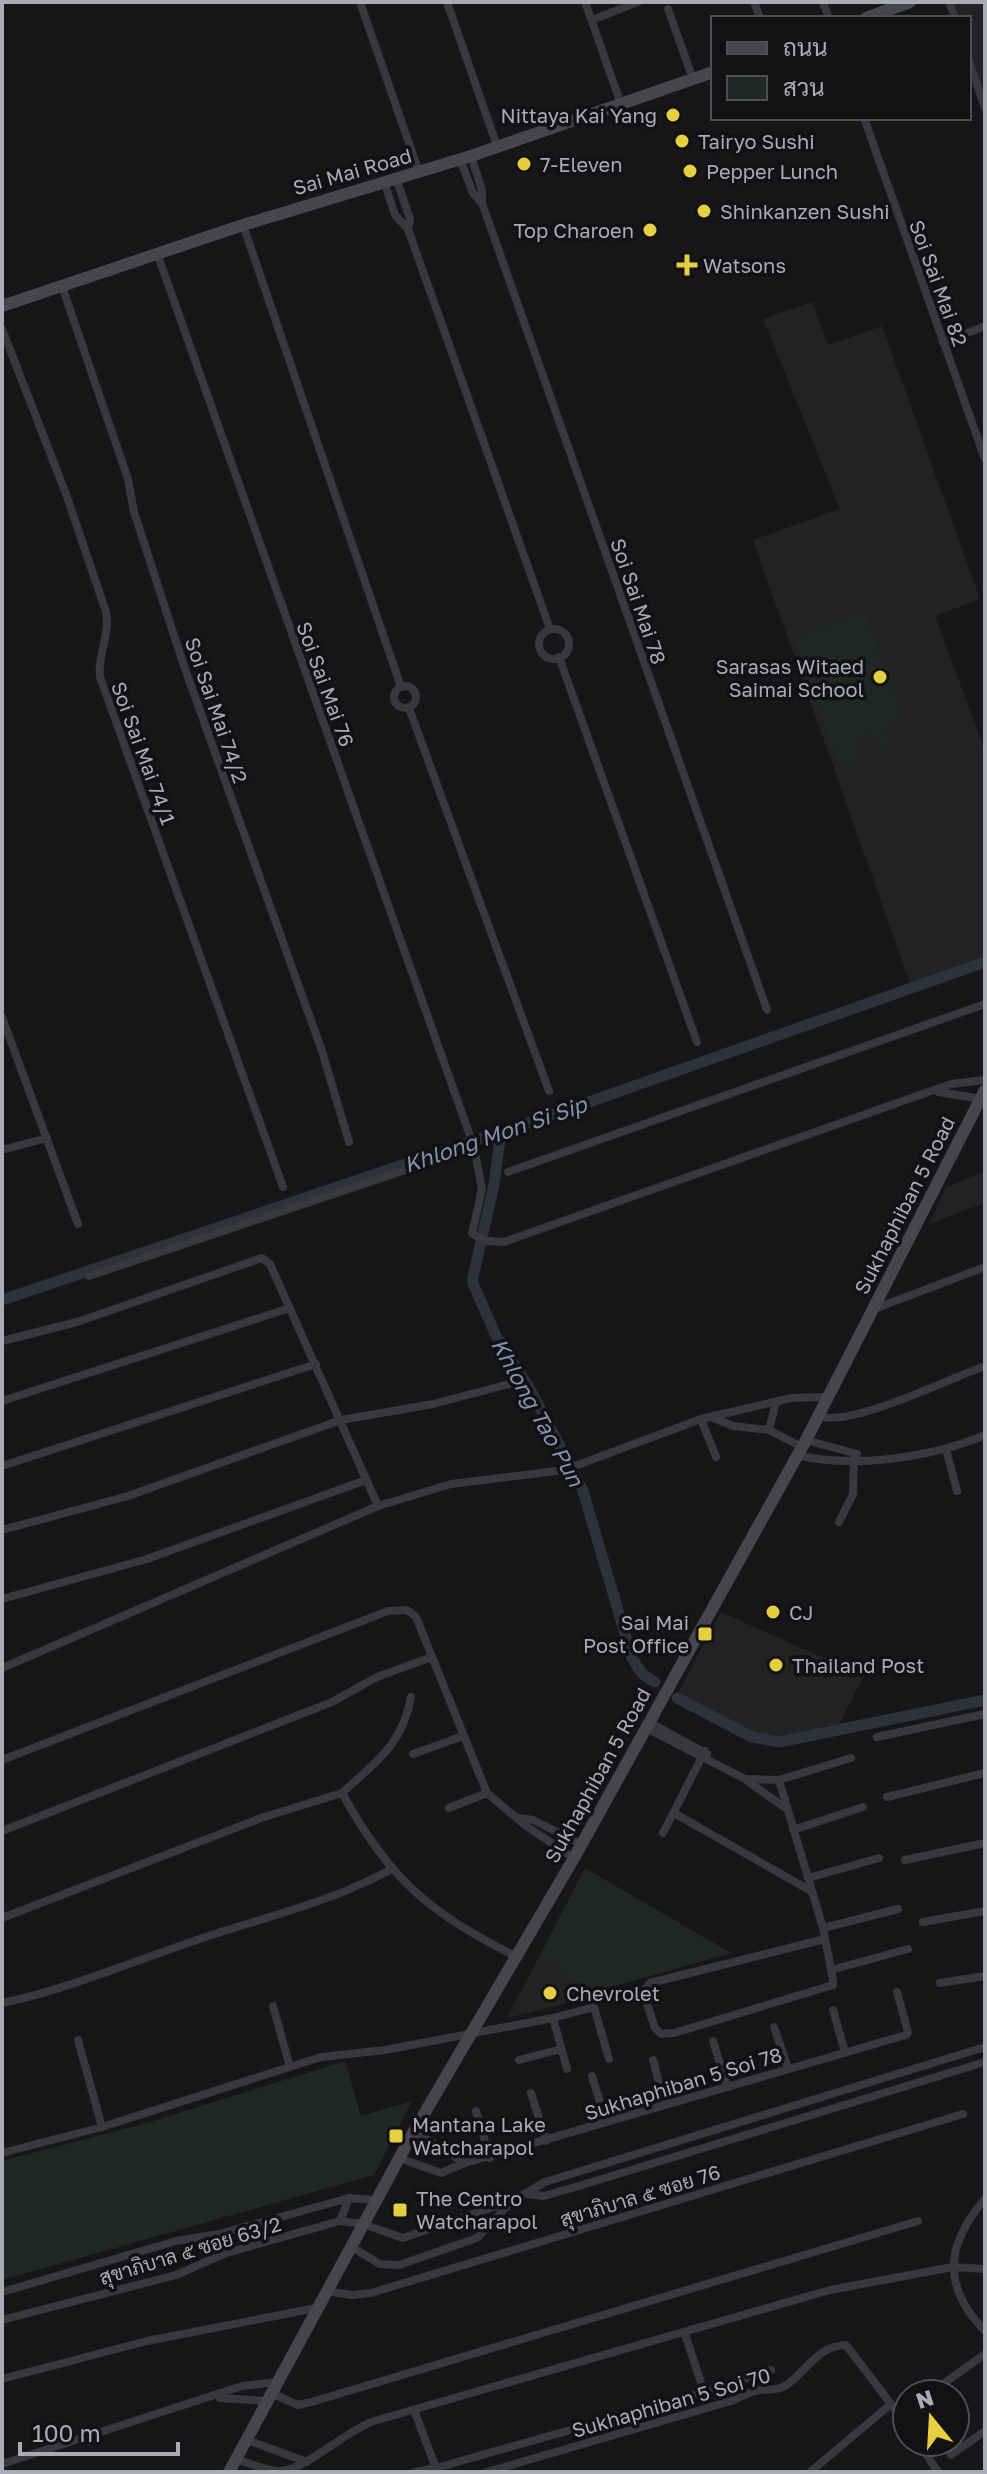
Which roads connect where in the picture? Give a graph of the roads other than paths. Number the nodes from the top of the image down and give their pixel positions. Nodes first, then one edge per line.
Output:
1 (360, 2) edge
2 (447, 2) edge
3 (585, 2) edge
4 (638, 2) edge
5 (910, 2) edge
6 (668, 9) dead end
7 (872, 16) edge
8 (592, 20) junction
9 (971, 67) edge
10 (711, 73) edge
11 (693, 79) junction
12 (621, 104) junction
13 (985, 108) edge
14 (865, 120) edge
15 (497, 146) junction
16 (466, 157) junction
17 (419, 172) junction
18 (390, 179) junction
19 (243, 225) junction
20 (157, 253) junction
21 (62, 286) junction
22 (2, 306) edge
23 (983, 327) dead end
24 (2, 329) edge
25 (943, 342) junction
26 (985, 459) edge
27 (550, 629) junction
28 (559, 657) junction
29 (401, 687) junction
30 (409, 708) junction
31 (985, 1004) edge
32 (767, 1010) dead end
33 (2, 1017) edge
34 (697, 1042) dead end
35 (985, 1080) edge
36 (549, 1091) dead end
37 (933, 1092) junction
38 (983, 1094) edge
39 (985, 1113) edge
40 (970, 1118) junction
41 (47, 1138) junction
42 (349, 1142) dead end
43 (474, 1145) junction
44 (2, 1150) edge
45 (508, 1172) dead end
46 (283, 1187) dead end
47 (78, 1224) dead end
48 (985, 1267) edge
49 (89, 1276) dead end
50 (290, 1308) junction
51 (873, 1309) junction
52 (2, 1341) edge
53 (316, 1364) junction
54 (985, 1366) edge
55 (509, 1384) dead end
56 (828, 1397) junction
57 (2, 1401) edge
58 (776, 1402) junction
59 (818, 1416) junction
60 (706, 1418) junction
61 (341, 1420) junction
62 (769, 1430) junction
63 (985, 1435) edge
64 (802, 1447) junction
65 (946, 1449) junction
66 (716, 1457) dead end
67 (854, 1457) junction
68 (2, 1466) edge
69 (366, 1480) junction
70 (957, 1491) dead end
71 (378, 1506) junction
72 (839, 1522) dead end
73 (2, 1530) edge
74 (2, 1599) edge
75 (432, 1657) junction
76 (2, 1668) edge
77 (411, 1697) dead end
78 (985, 1714) edge
79 (648, 1725) junction
80 (463, 1736) junction
81 (877, 1737) dead end
82 (413, 1754) dead end
83 (704, 1754) junction
84 (851, 1758) dead end
85 (2, 1760) edge
86 (985, 1773) edge
87 (745, 1779) junction
88 (779, 1780) junction
89 (342, 1793) junction
90 (487, 1793) junction
91 (887, 1797) dead end
92 (863, 1807) dead end
93 (449, 1808) dead end
94 (787, 1809) junction
95 (674, 1813) junction
96 (518, 1818) junction
97 (793, 1830) junction
98 (2, 1831) edge
99 (663, 1833) dead end
100 (985, 1843) edge
101 (581, 1844) junction
102 (574, 1858) junction
103 (879, 1858) dead end
104 (905, 1860) dead end
105 (390, 1870) junction
106 (808, 1878) junction
107 (811, 1891) junction
108 (898, 1909) dead end
109 (985, 1911) edge
110 (2, 1918) edge
111 (923, 1922) dead end
112 (823, 1928) junction
113 (825, 1939) junction
114 (908, 1949) dead end
115 (517, 1957) junction
116 (831, 1970) junction
117 (985, 1976) edge
118 (940, 1983) dead end
119 (897, 1992) dead end
120 (2, 2003) edge
121 (273, 2006) dead end
122 (833, 2010) dead end
123 (553, 2018) junction
124 (774, 2027) dead end
125 (470, 2032) junction
126 (78, 2040) dead end
127 (713, 2041) dead end
128 (985, 2047) edge
129 (561, 2049) junction
130 (845, 2052) junction
131 (609, 2059) dead end
132 (519, 2060) dead end
133 (653, 2060) dead end
134 (985, 2062) edge
135 (290, 2067) junction
136 (788, 2068) junction
137 (567, 2069) dead end
138 (592, 2076) dead end
139 (727, 2086) junction
140 (531, 2093) dead end
141 (665, 2104) junction
142 (476, 2111) dead end
143 (963, 2114) dead end
144 (606, 2122) junction
145 (733, 2125) junction
146 (102, 2127) junction
147 (414, 2131) junction
148 (738, 2139) junction
149 (546, 2141) junction
150 (2, 2153) edge
151 (399, 2158) junction
152 (490, 2158) junction
153 (465, 2163) junction
154 (527, 2194) junction
155 (349, 2198) junction
156 (985, 2199) edge
157 (376, 2200) junction
158 (514, 2200) junction
159 (340, 2221) junction
160 (918, 2221) dead end
161 (363, 2224) junction
162 (219, 2234) junction
163 (350, 2246) junction
164 (226, 2253) junction
165 (953, 2267) junction
166 (985, 2269) edge
167 (325, 2291) junction
168 (2, 2292) edge
169 (316, 2308) junction
170 (2, 2320) edge
171 (985, 2331) edge
172 (685, 2334) junction
173 (985, 2354) edge
174 (771, 2370) dead end
175 (951, 2378) edge
176 (2, 2379) edge
177 (271, 2392) junction
178 (704, 2392) junction
179 (215, 2397) junction
180 (891, 2404) joint
181 (414, 2410) junction
182 (247, 2440) junction
183 (236, 2459) junction
184 (307, 2462) junction
185 (2, 2464) edge
186 (436, 2468) junction
187 (229, 2472) edge
188 (415, 2472) edge
189 (487, 2472) edge
190 (810, 2472) edge

1 - 17 street
2 - 15 street
3 - 8 street
4 - 8 street
5 - 7 main road
6 - 11 street
8 - 12 street
9 - 13 street
10 - 11 main road, Sai Mai Road
11 - 12 main road, Sai Mai Road
12 - 15 main road, Sai Mai Road
14 - 25 street, Soi Sai Mai 82
15 - 16 main road, Sai Mai Road
16 - 17 main road, Sai Mai Road
16 - 32 street, Soi Sai Mai 78
17 - 18 main road, Sai Mai Road
18 - 19 main road, Sai Mai Road
18 - 27 street
19 - 20 main road, Sai Mai Road
19 - 29 street
20 - 21 main road, Sai Mai Road
20 - 43 street, Soi Sai Mai 76
21 - 22 main road, Sai Mai Road
21 - 42 street, Soi Sai Mai 74/2
23 - 25 street
24 - 46 street, Soi Sai Mai 74/1
25 - 26 street, Soi Sai Mai 82
27 - 28 street
27 - 28 street
28 - 34 street
29 - 30 street
29 - 30 street
30 - 36 street
31 - 45 street
33 - 41 street
35 - 37 street
37 - 38 street
37 - 43 street, Soi Sai Mai 76
38 - 40 main road, Sukhaphiban 5 Road
39 - 40 street
40 - 51 main road, Sukhaphiban 5 Road
41 - 44 street
41 - 47 street
43 - 49 street
48 - 51 street
50 - 52 street
50 - 53 street
50 - 57 street
51 - 56 main road, Sukhaphiban 5 Road
53 - 61 street
53 - 68 street
54 - 59 street
55 - 61 street
56 - 58 street
56 - 59 main road, Sukhaphiban 5 Road
58 - 60 street
58 - 62 street
59 - 64 main road, Sukhaphiban 5 Road
60 - 62 street
60 - 66 street
60 - 71 street
61 - 69 street
61 - 73 street
62 - 64 street
63 - 65 street
64 - 67 street
64 - 67 street
64 - 79 main road, Sukhaphiban 5 Road
65 - 67 street
65 - 70 street
67 - 72 street
69 - 71 street
69 - 74 street
71 - 76 street
75 - 80 street
75 - 85 street
75 - 98 street
77 - 89 street
78 - 81 street
79 - 83 street
79 - 101 main road, Sukhaphiban 5 Road
80 - 82 street
80 - 90 street
83 - 87 street
83 - 95 street
84 - 88 street
86 - 91 street
87 - 88 street
87 - 94 street
88 - 94 street
89 - 105 street
89 - 110 street
90 - 93 street
90 - 96 street
92 - 97 street
94 - 97 street
95 - 99 street
95 - 107 street
96 - 101 street
96 - 102 street
97 - 106 street
100 - 104 street
101 - 102 main road, Sukhaphiban 5 Road
102 - 115 main road, Sukhaphiban 5 Road
103 - 106 street
105 - 115 street
105 - 120 street
106 - 107 street
107 - 112 street
108 - 112 street
109 - 111 street
112 - 113 street
113 - 116 street
113 - 116 street
114 - 116 street
115 - 125 main road, Sukhaphiban 5 Road
117 - 118 street
119 - 130 street, Sukhaphiban 5 Soi 78
121 - 135 street
122 - 130 street
123 - 125 street
123 - 129 street
123 - 131 street
124 - 136 street
125 - 135 street
125 - 147 main road, Sukhaphiban 5 Road
126 - 146 street
127 - 139 street
128 - 145 street
129 - 132 street
129 - 137 street
130 - 136 street, Sukhaphiban 5 Soi 78
133 - 141 street
134 - 148 street
135 - 146 street
136 - 139 street, Sukhaphiban 5 Soi 78
138 - 144 street
139 - 141 street, Sukhaphiban 5 Soi 78
140 - 149 street
141 - 144 street, Sukhaphiban 5 Soi 78
142 - 152 street
143 - 167 street, สุขาภิบาล ๕ ซอย 76
144 - 149 street, Sukhaphiban 5 Soi 78
145 - 148 street
145 - 154 street
146 - 150 street
147 - 151 main road, Sukhaphiban 5 Road
147 - 153 street
148 - 154 street
149 - 152 street, Sukhaphiban 5 Soi 78
151 - 153 street, Sukhaphiban 5 Soi 78
151 - 157 main road, Sukhaphiban 5 Road
152 - 153 street, Sukhaphiban 5 Soi 78
154 - 158 street
155 - 157 street
155 - 159 street
155 - 162 street
156 - 165 street
157 - 161 main road, Sukhaphiban 5 Road
158 - 161 street
158 - 163 street
159 - 161 street
159 - 164 street, สุขาภิบาล ๕ ซอย 63/2
160 - 177 street
161 - 163 main road, Sukhaphiban 5 Road
162 - 164 street
162 - 168 street
163 - 167 main road, Sukhaphiban 5 Road
164 - 170 street, สุขาภิบาล ๕ ซอย 63/2
165 - 166 street
165 - 171 street
165 - 172 street
167 - 169 main road, Sukhaphiban 5 Road
169 - 176 street
169 - 177 main road, Sukhaphiban 5 Road
172 - 178 street
172 - 181 street
173 - 175 street
174 - 178 street
177 - 179 street
177 - 179 street
177 - 182 main road, Sukhaphiban 5 Road
178 - 186 street
179 - 185 street
180 - 189 street, Sukhaphiban 5 Soi 70
180 - 190 street
181 - 184 street
181 - 186 street
182 - 183 main road, Sukhaphiban 5 Road
182 - 184 street
183 - 184 street
183 - 187 main road, Sukhaphiban 5 Road
186 - 188 street

